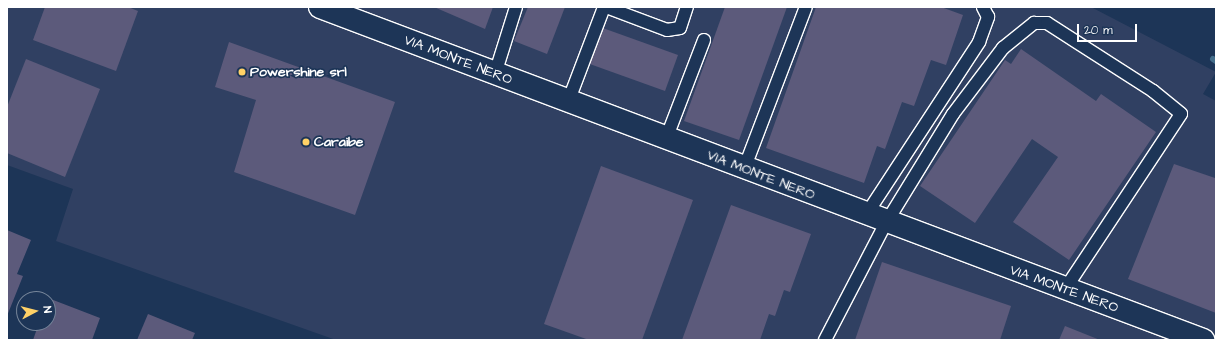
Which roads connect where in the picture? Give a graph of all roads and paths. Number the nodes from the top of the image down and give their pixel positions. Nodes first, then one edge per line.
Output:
1 (516, 7) edge
2 (605, 7) edge
3 (687, 7) edge
4 (806, 7) edge
5 (983, 7) edge
6 (331, 9) edge
7 (704, 40) dead end
8 (495, 74) junction
9 (568, 102) junction
10 (666, 139) junction
11 (744, 169) junction
12 (876, 219) junction
13 (1065, 289) junction
14 (826, 340) edge
15 (1203, 340) edge

1 - 8 lane
2 - 3 lane
2 - 9 lane
4 - 11 lane
5 - 12 lane
6 - 8 street, VIA MONTE NERO
7 - 10 lane
8 - 9 street, VIA MONTE NERO
9 - 10 street, VIA MONTE NERO
10 - 11 street, VIA MONTE NERO
11 - 12 street, VIA MONTE NERO
12 - 13 street, VIA MONTE NERO
12 - 13 lane
12 - 14 lane
13 - 15 street, VIA MONTE NERO

